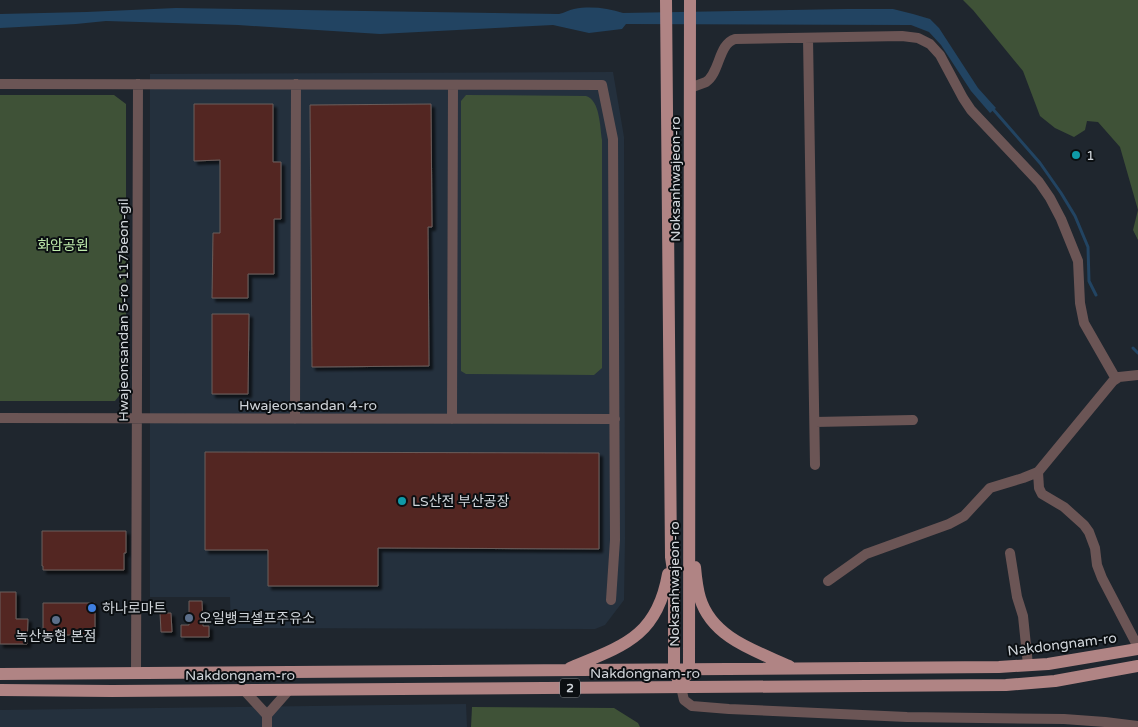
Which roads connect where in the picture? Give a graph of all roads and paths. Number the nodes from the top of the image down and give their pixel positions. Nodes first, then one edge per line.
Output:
1 (666, 0) edge
2 (690, 0) edge
3 (808, 38) junction
4 (0, 84) edge
5 (138, 84) junction
6 (296, 84) junction
7 (453, 85) junction
8 (690, 88) junction
9 (1138, 375) edge
10 (1116, 379) junction
11 (0, 418) edge
12 (137, 418) junction
13 (295, 418) junction
14 (452, 419) junction
15 (615, 419) junction
16 (913, 420) dead end
17 (815, 422) junction
18 (815, 465) dead end
19 (1038, 472) junction
20 (689, 526) junction
21 (1010, 553) dead end
22 (671, 557) junction
23 (828, 581) dead end
24 (611, 600) dead end
25 (1138, 648) edge
26 (1028, 665) junction
27 (1138, 666) edge
28 (794, 668) junction
29 (674, 669) junction
30 (689, 669) junction
31 (564, 670) junction
32 (0, 674) edge
33 (136, 674) junction
34 (681, 688) junction
35 (0, 690) edge
36 (244, 690) junction
37 (290, 690) junction
38 (267, 715) junction
39 (1026, 723) edge
40 (1138, 726) edge
41 (267, 727) edge

1 - 22 main road, Noksanhwajeon-ro
2 - 8 main road, Noksanhwajeon-ro
3 - 8 street
3 - 10 street
3 - 17 street
4 - 5 street
5 - 6 street
5 - 12 street, Hwajeonsandan 5-ro 117beon-gil
6 - 7 street
6 - 13 street
7 - 14 street
7 - 15 street
8 - 20 main road, Noksanhwajeon-ro
9 - 10 street
10 - 19 street
11 - 12 street, Hwajeonsandan 4-ro
12 - 13 street, Hwajeonsandan 4-ro
12 - 33 street, Hwajeonsandan 5-ro 117beon-gil
13 - 14 street, Hwajeonsandan 4-ro
14 - 15 street, Hwajeonsandan 4-ro
15 - 24 street
16 - 17 street
17 - 18 street
19 - 23 street
19 - 25 street
20 - 28 main road
20 - 30 main road, Noksanhwajeon-ro
21 - 26 street
22 - 29 main road, Noksanhwajeon-ro
22 - 31 main road
25 - 26 main road, Nakdongnam-ro / 2
26 - 28 main road, Nakdongnam-ro / 2
27 - 34 main road, Nakdongnam-ro / 2
28 - 30 main road, Nakdongnam-ro / 2
29 - 30 main road, Nakdongnam-ro / 2
29 - 31 main road, Nakdongnam-ro / 2
29 - 34 main road, Noksanhwajeon-ro
30 - 34 main road, Noksanhwajeon-ro
31 - 33 main road, Nakdongnam-ro / 2
32 - 33 main road, Nakdongnam-ro / 2
34 - 37 main road, Nakdongnam-ro / 2
34 - 39 street
35 - 36 main road, Nakdongnam-ro / 2
36 - 37 main road, Nakdongnam-ro / 2
36 - 38 street
37 - 38 street
38 - 41 street
39 - 40 street

